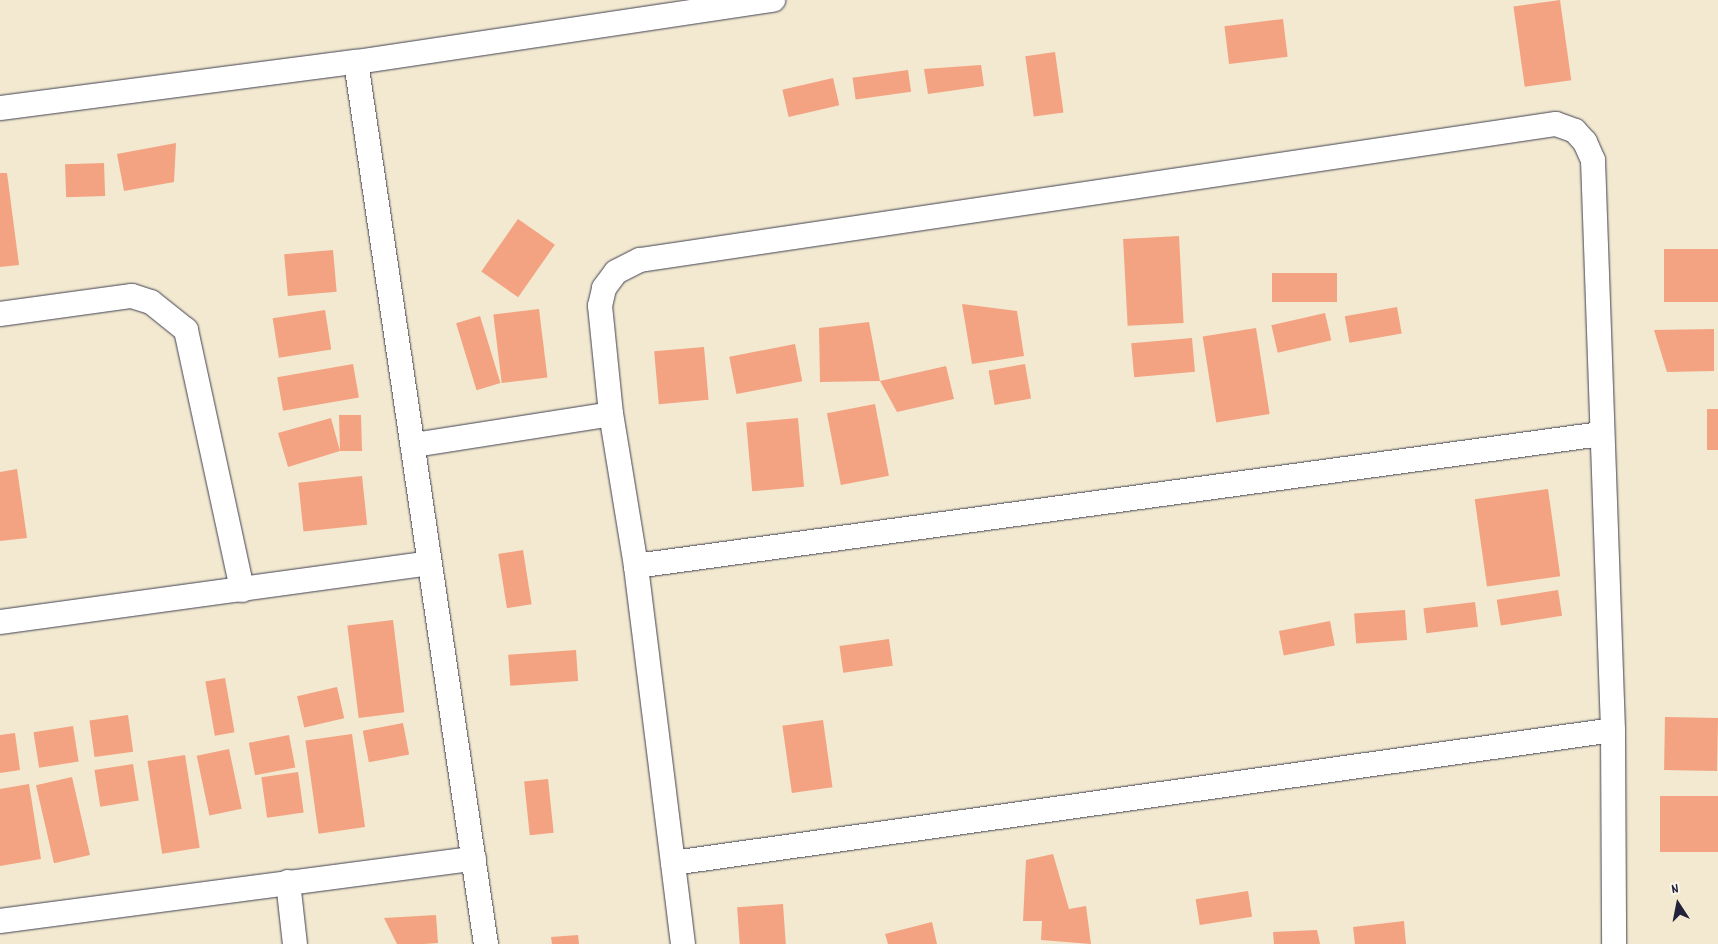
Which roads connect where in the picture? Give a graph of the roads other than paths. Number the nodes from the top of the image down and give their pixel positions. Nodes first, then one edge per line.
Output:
1 (773, 0) edge
2 (356, 62) junction
3 (0, 108) edge
4 (0, 314) edge
5 (611, 414) junction
6 (1601, 434) junction
7 (414, 444) junction
8 (429, 563) junction
9 (636, 566) junction
10 (242, 590) junction
11 (0, 622) edge
12 (1613, 730) junction
13 (474, 859) junction
14 (673, 863) junction
15 (288, 882) junction
16 (0, 921) edge
17 (295, 944) edge
18 (486, 944) edge
19 (683, 944) edge
20 (1614, 944) edge

1 - 2 street
2 - 3 street
2 - 7 street
4 - 10 street
5 - 6 street
5 - 7 street
5 - 9 street
6 - 9 street
6 - 12 street
7 - 8 street
8 - 10 street
8 - 13 street
9 - 14 street
10 - 11 street
12 - 14 street
12 - 20 street
13 - 15 street
13 - 18 street
14 - 19 street
15 - 16 street
15 - 17 street

